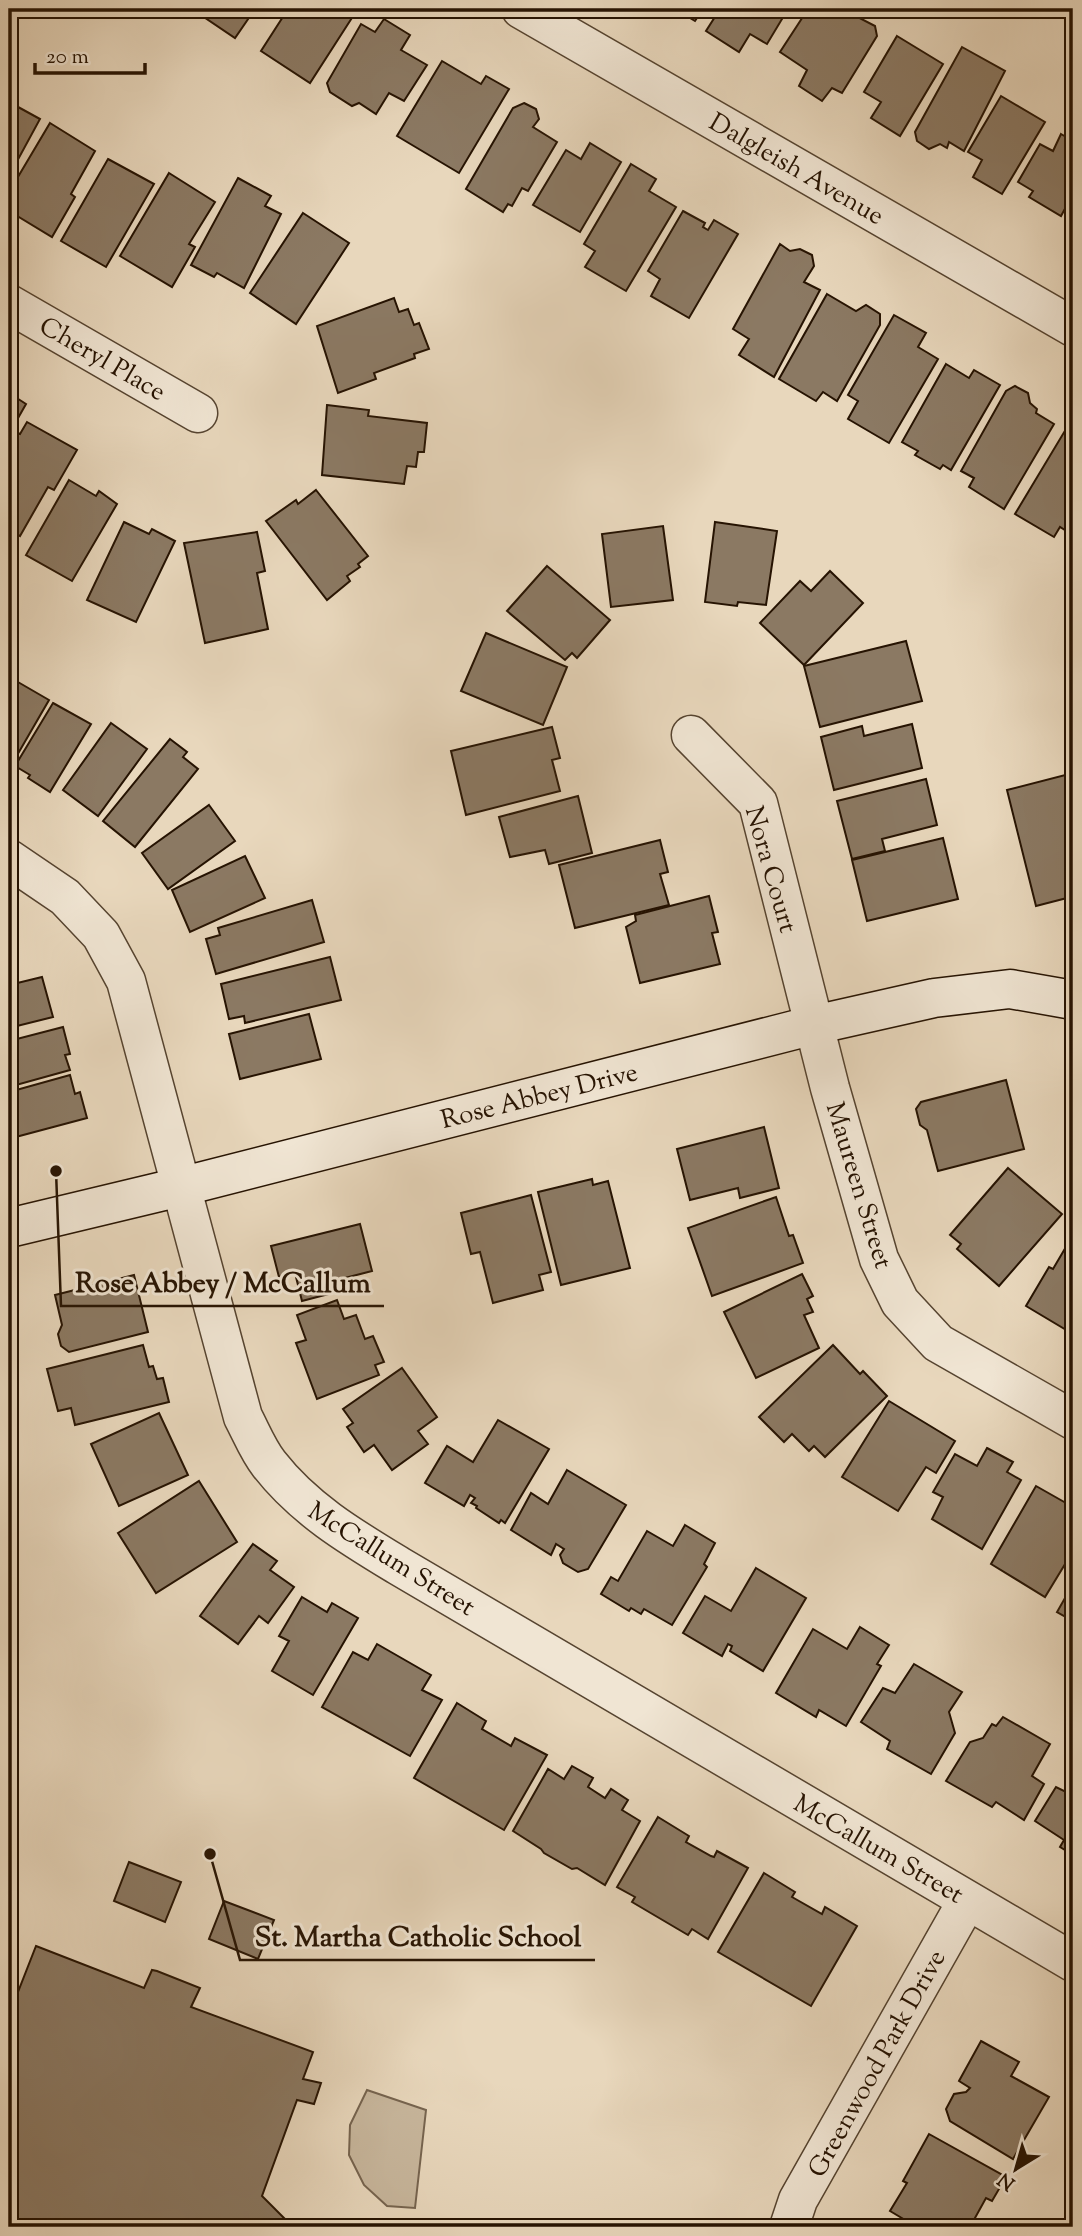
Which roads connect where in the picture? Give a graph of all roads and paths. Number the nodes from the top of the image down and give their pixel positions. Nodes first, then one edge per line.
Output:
1 (521, 9) edge
2 (9, 304) edge
3 (1073, 327) edge
4 (198, 413) dead end
5 (691, 735) dead end
6 (9, 859) edge
7 (1073, 1000) edge
8 (814, 1025) junction
9 (180, 1187) junction
10 (9, 1228) edge
11 (1073, 1420) edge
12 (967, 1900) junction
13 (1073, 1962) edge
14 (789, 2227) edge

1 - 3 street, Dalgleish Avenue
2 - 4 street, Cheryl Place
5 - 8 street, Nora Court
6 - 9 street, McCallum Street
7 - 8 street, Rose Abbey Drive
8 - 9 street, Rose Abbey Drive
8 - 11 street, Maureen Street
9 - 10 street, Rose Abbey Drive
9 - 12 street, McCallum Street
12 - 13 street, McCallum Street
12 - 14 street, Greenwood Park Drive

